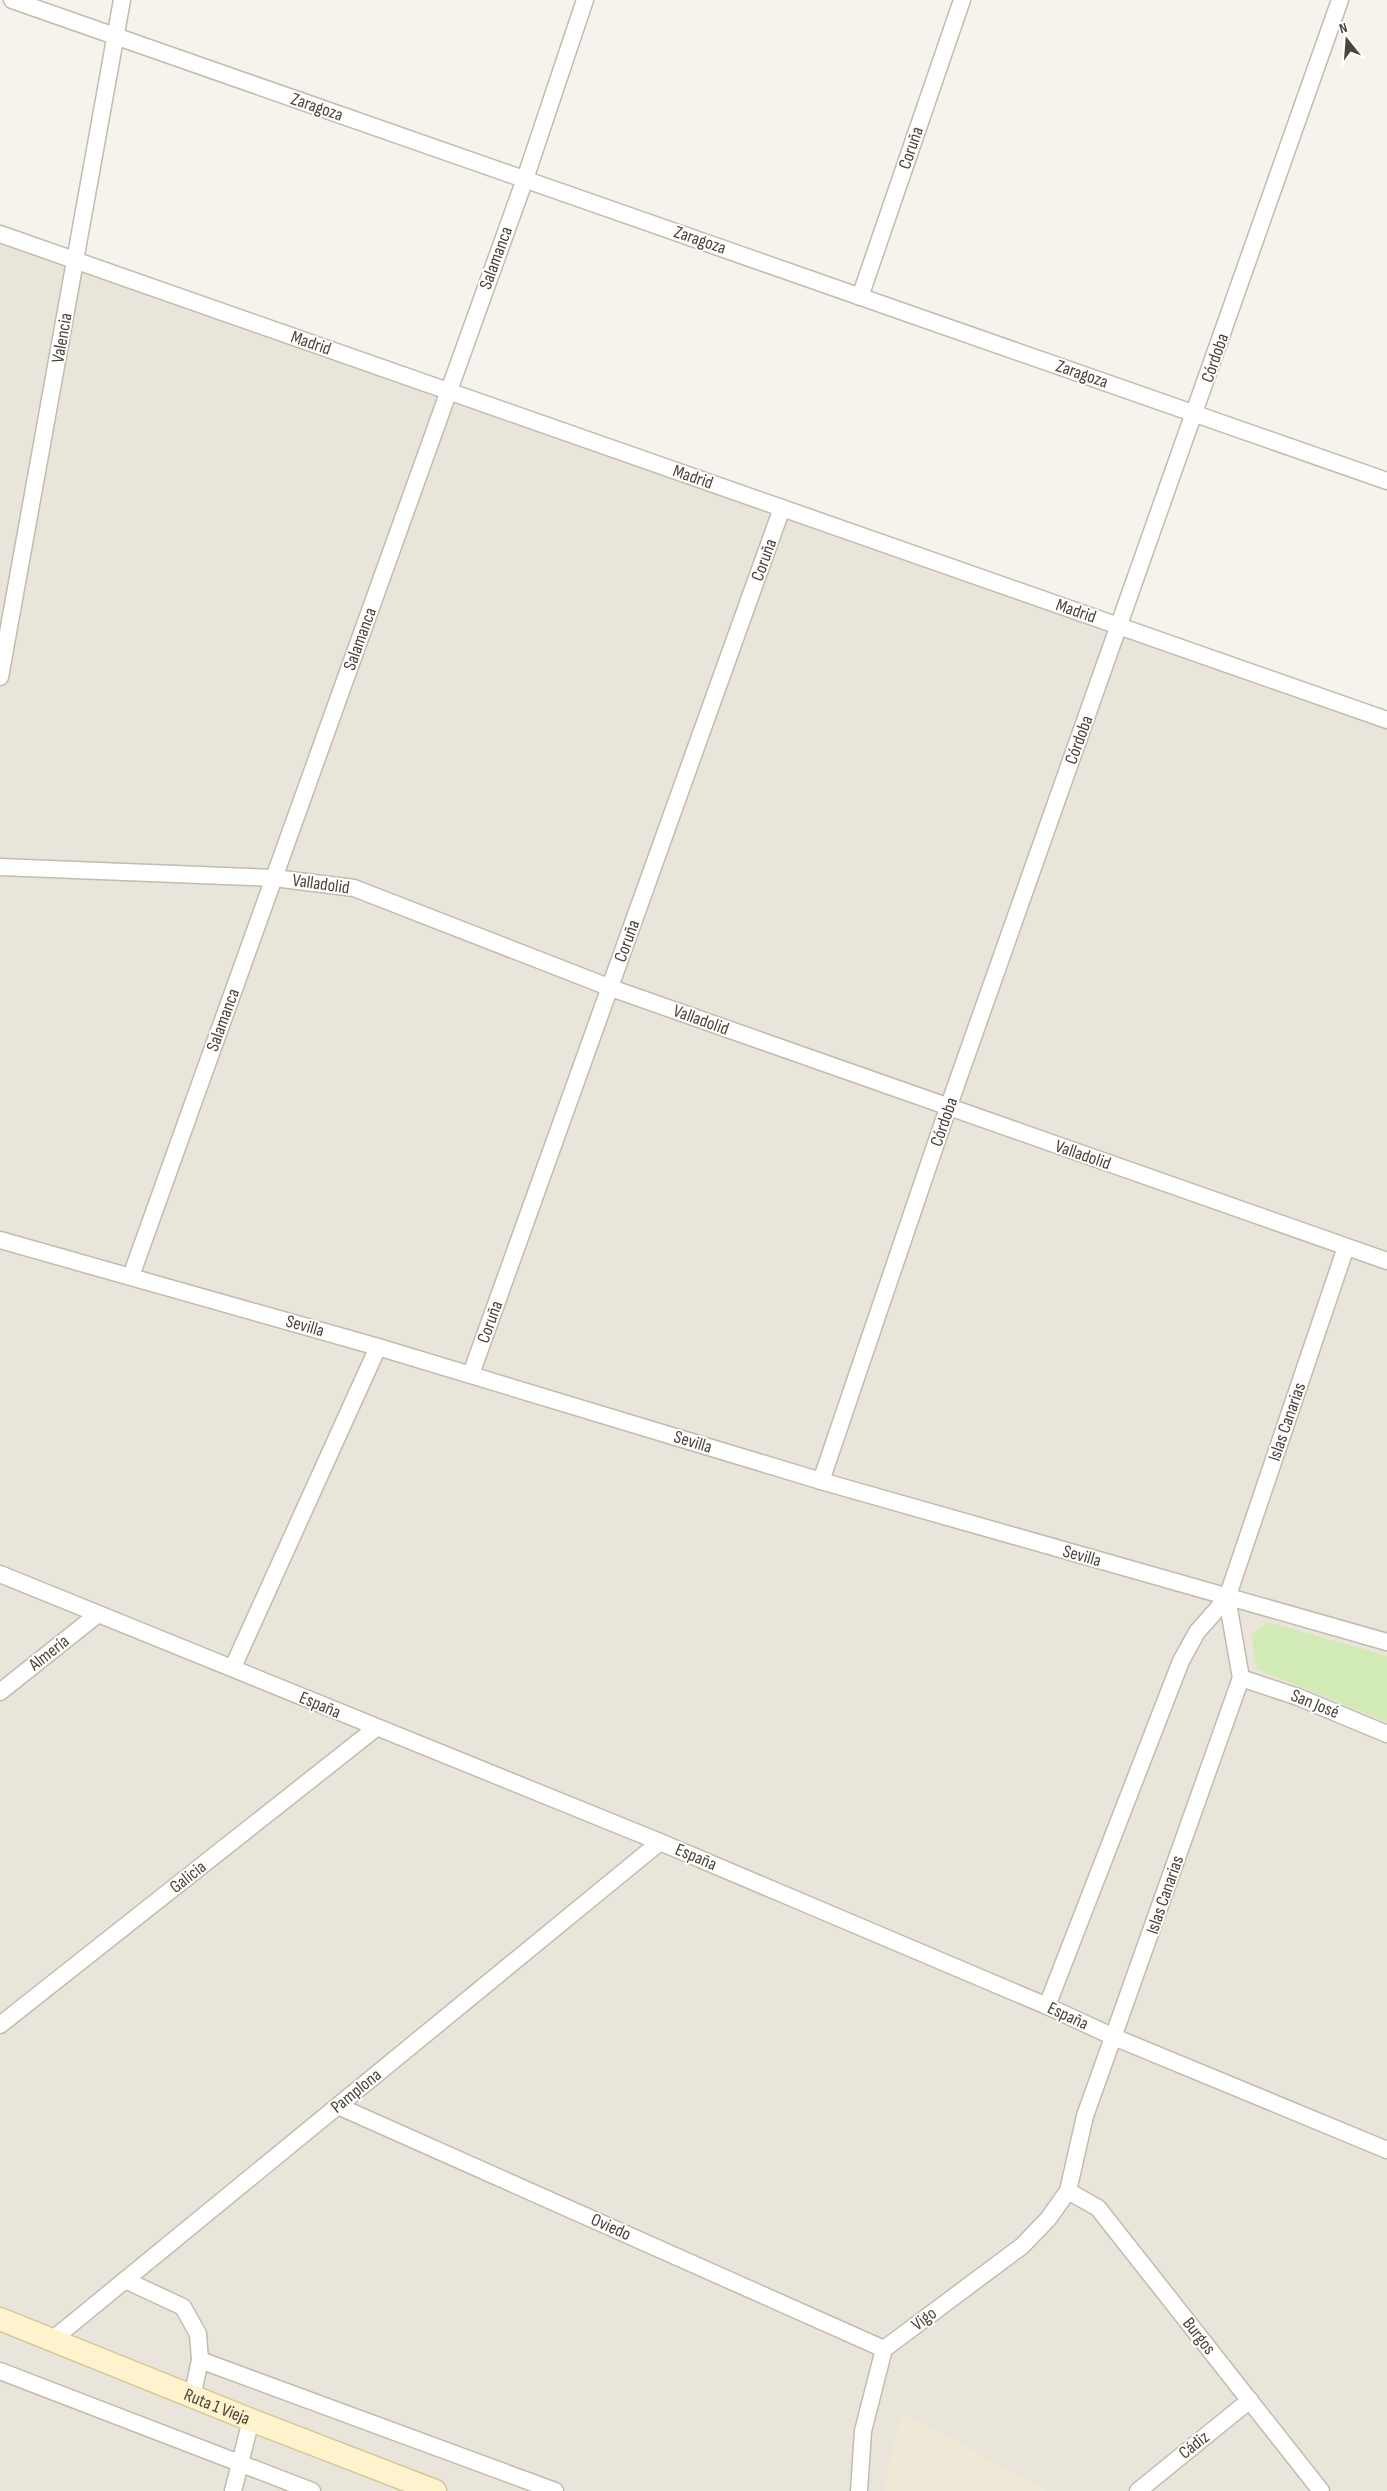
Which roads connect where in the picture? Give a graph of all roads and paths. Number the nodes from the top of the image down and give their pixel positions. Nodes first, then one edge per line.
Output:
1 (12, 0) edge
2 (122, 0) edge
3 (585, 0) edge
4 (962, 0) edge
5 (1340, 0) edge
6 (115, 36) junction
7 (525, 179) junction
8 (0, 234) edge
9 (76, 261) junction
10 (860, 296) junction
11 (448, 391) junction
12 (1196, 414) junction
13 (1387, 481) edge
14 (782, 508) junction
15 (1120, 626) junction
16 (0, 677) edge
17 (1387, 720) edge
18 (0, 867) edge
19 (274, 878) junction
20 (611, 988) junction
21 (948, 1108) junction
22 (0, 1240) edge
23 (1346, 1247) junction
24 (1387, 1261) edge
25 (131, 1276) junction
26 (378, 1346) junction
27 (472, 1374) junction
28 (821, 1481) junction
29 (0, 1574) edge
30 (1227, 1598) junction
31 (98, 1614) junction
32 (1387, 1642) edge
33 (233, 1667) junction
34 (1241, 1678) junction
35 (0, 1692) edge
36 (376, 1728) junction
37 (1387, 1734) edge
38 (660, 1842) junction
39 (1047, 2006) junction
40 (0, 2025) edge
41 (1114, 2037) junction
42 (338, 2106) junction
43 (1387, 2150) edge
44 (1068, 2190) junction
45 (125, 2280) junction
46 (0, 2319) edge
47 (52, 2340) junction
48 (884, 2348) junction
49 (200, 2360) junction
50 (0, 2370) edge
51 (192, 2397) junction
52 (1250, 2400) junction
53 (251, 2420) junction
54 (238, 2464) junction
55 (232, 2491) edge
56 (312, 2491) edge
57 (435, 2491) edge
58 (555, 2491) edge
59 (859, 2491) edge
60 (1138, 2491) edge
61 (1321, 2491) edge

1 - 6 street, Zaragoza
2 - 6 street, Valencia
3 - 7 street, Salamanca
4 - 10 street, Coruña
5 - 12 street, Córdoba
6 - 7 street, Zaragoza
6 - 9 street, Valencia
7 - 10 street, Zaragoza
7 - 11 street, Salamanca
8 - 9 street, Madrid
9 - 11 street, Madrid
9 - 16 street, Valencia
10 - 12 street, Zaragoza
11 - 14 street, Madrid
11 - 19 street, Salamanca
12 - 13 street, Zaragoza
12 - 15 street, Córdoba
14 - 15 street, Madrid
14 - 20 street, Coruña
15 - 17 street, Madrid
15 - 21 street, Córdoba
18 - 19 street, Valladolid
19 - 20 street, Valladolid
19 - 25 street, Salamanca
20 - 21 street, Valladolid
20 - 27 street, Coruña
21 - 23 street, Valladolid
21 - 28 street, Córdoba
22 - 25 street, Sevilla
23 - 24 street, Valladolid
23 - 30 street, Islas Canarias
25 - 26 street, Sevilla
26 - 27 street, Sevilla
26 - 33 street
27 - 28 street, Sevilla
28 - 30 street, Sevilla
29 - 31 street, España
30 - 32 street, Sevilla
30 - 34 street, Islas Canarias
30 - 39 street, Islas Canarias
31 - 33 street, España
31 - 35 street, Almería
33 - 36 street, España
34 - 37 street, San José
34 - 41 street, Islas Canarias
36 - 38 street, España
36 - 40 street, Galicia
38 - 39 street, España
38 - 42 street, Pamplona
39 - 41 street, España
41 - 43 street, España
41 - 44 street, Islas Canarias
42 - 45 street, Pamplona
42 - 48 street, Oviedo
44 - 48 street, Vigo
44 - 52 street, Burgos
45 - 47 street, Pamplona
45 - 49 street
46 - 47 street, Ruta 1 Vieja
47 - 51 street, Ruta 1 Vieja
48 - 59 street
49 - 51 street
49 - 58 street
50 - 54 street
51 - 53 street, Ruta 1 Vieja
52 - 60 street, Cádiz
52 - 61 street, Burgos
53 - 54 street
53 - 57 street, Ruta 1 Vieja
54 - 55 street
54 - 56 street

